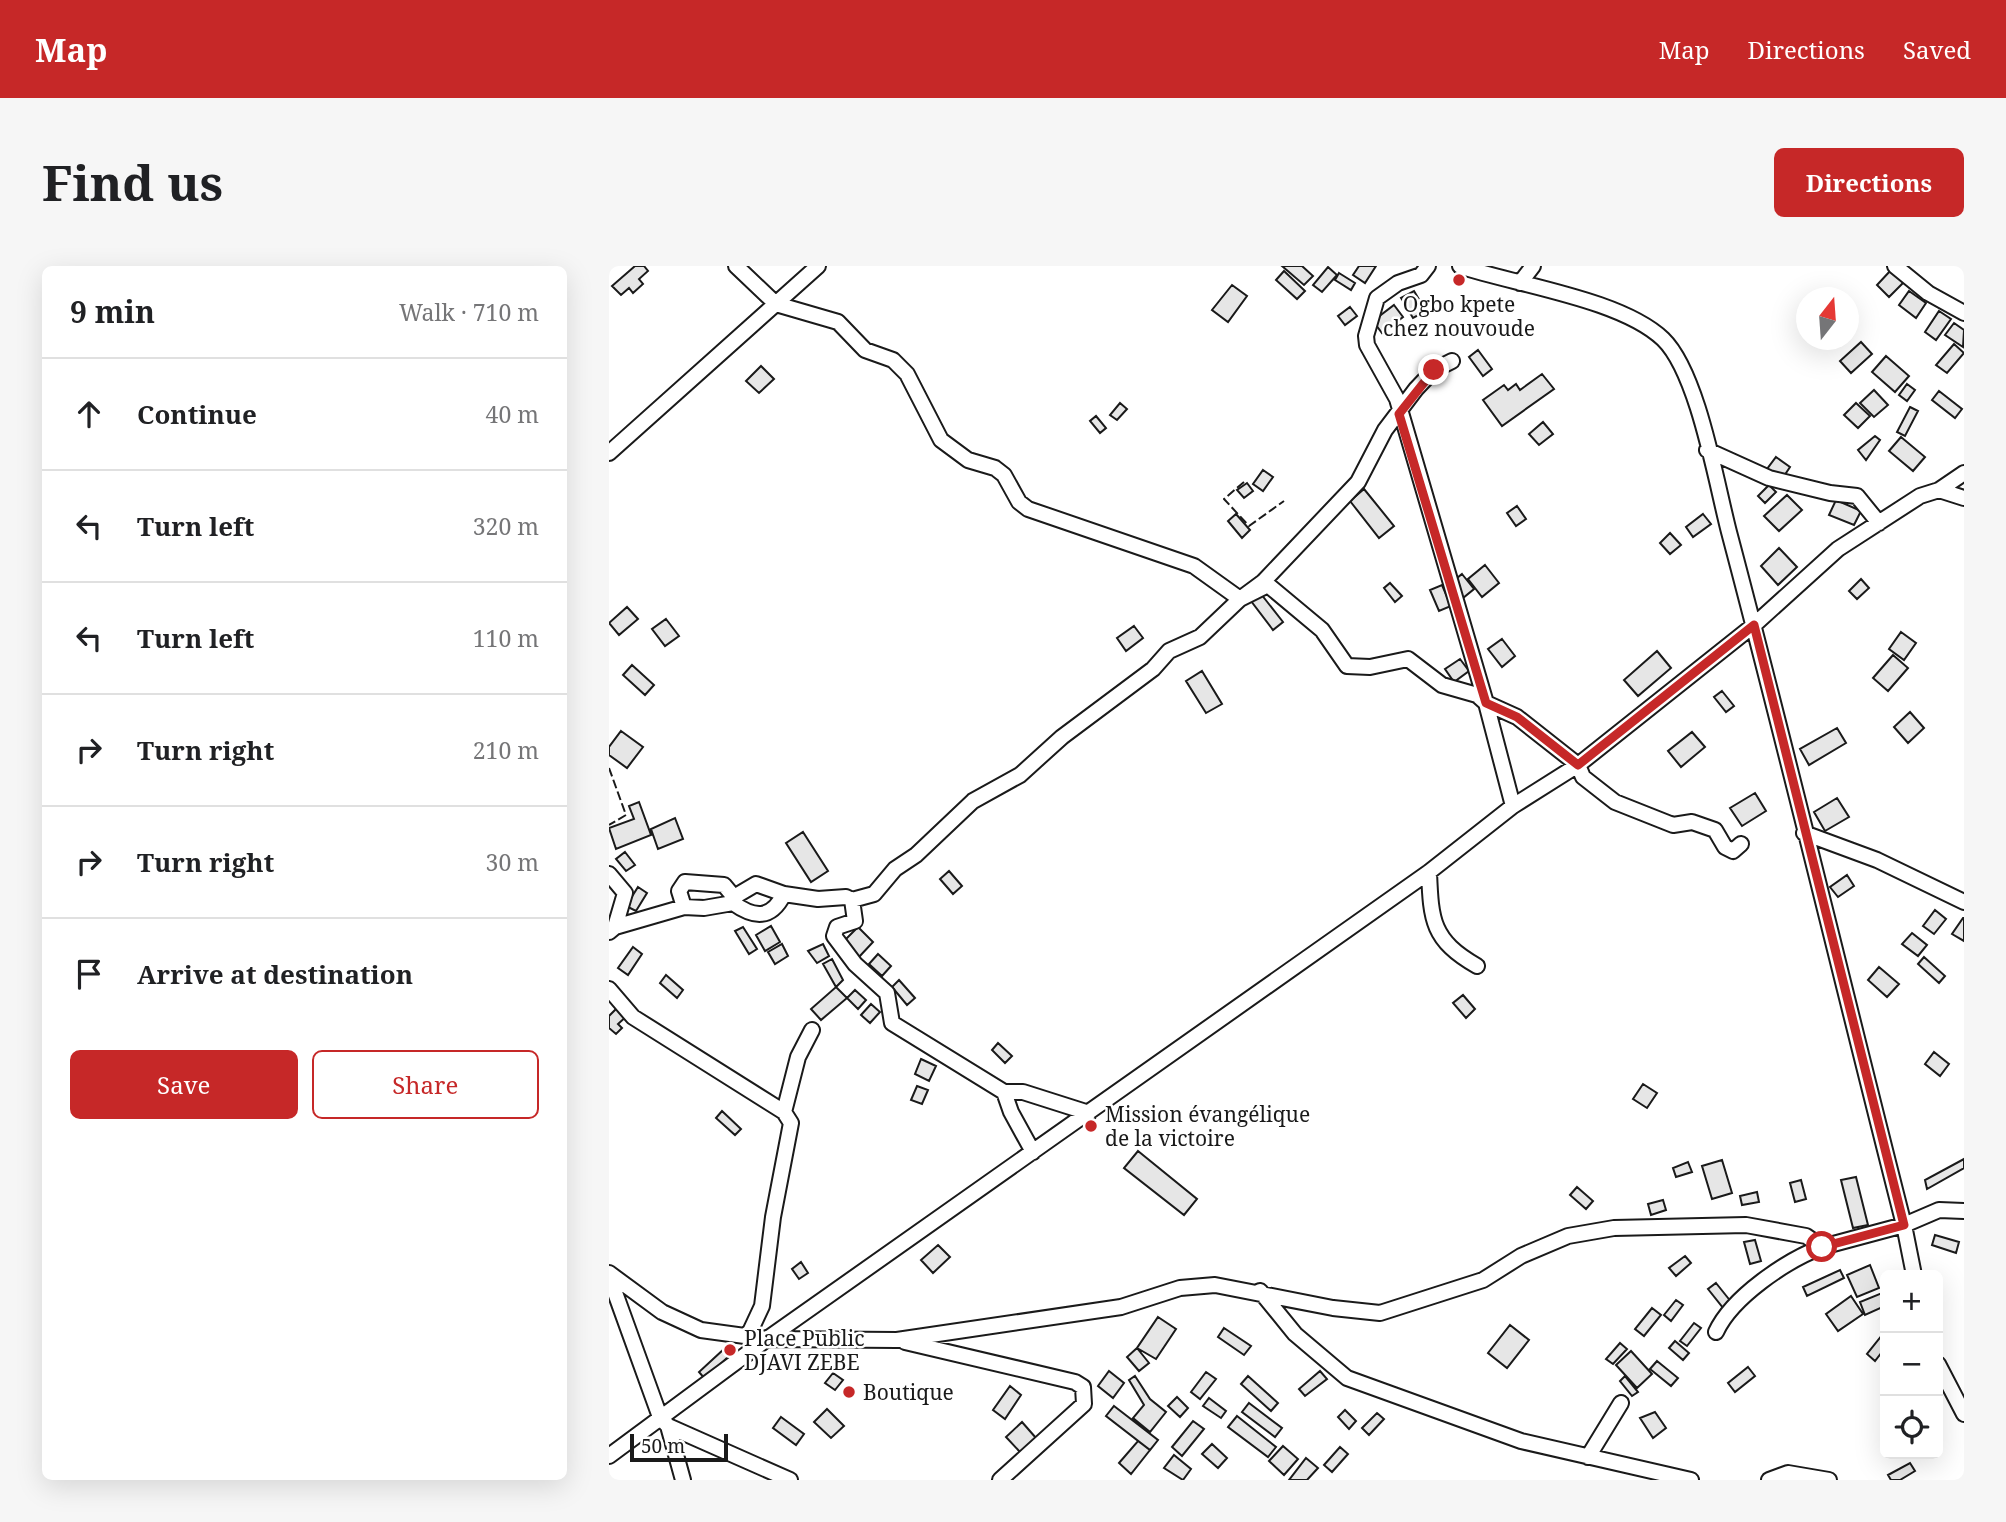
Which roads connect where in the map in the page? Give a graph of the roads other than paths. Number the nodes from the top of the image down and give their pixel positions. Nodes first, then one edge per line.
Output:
1 (736, 266) edge
2 (818, 266) edge
3 (1428, 266) edge
4 (1459, 266) edge
5 (1533, 266) edge
6 (1895, 266) edge
7 (1520, 283) junction
8 (776, 304) junction
9 (1964, 313) edge
10 (1452, 360) dead end
11 (1399, 414) junction
12 (1707, 450) junction
13 (609, 453) edge
14 (1964, 473) edge
15 (1939, 490) junction
16 (1964, 498) edge
17 (1879, 523) junction
18 (1240, 599) junction
19 (1754, 625) junction
20 (1486, 703) junction
21 (1576, 771) junction
22 (1513, 806) junction
23 (1804, 833) junction
24 (1741, 844) dead end
25 (1429, 872) junction
26 (609, 874) edge
27 (783, 894) junction
28 (734, 900) junction
29 (852, 900) junction
30 (1964, 902) edge
31 (684, 907) junction
32 (612, 929) edge
33 (1476, 967) dead end
34 (609, 989) edge
35 (812, 1030) dead end
36 (1004, 1092) junction
37 (784, 1112) junction
38 (1089, 1113) junction
39 (1033, 1152) junction
40 (1964, 1211) edge
41 (1904, 1225) junction
42 (1822, 1247) junction
43 (1913, 1270) edge
44 (609, 1275) edge
45 (1260, 1291) junction
46 (1716, 1332) dead end
47 (748, 1336) junction
48 (767, 1339) junction
49 (897, 1340) junction
50 (1943, 1374) edge
51 (1621, 1403) dead end
52 (1964, 1414) edge
53 (664, 1422) junction
54 (609, 1456) edge
55 (1588, 1457) junction
56 (684, 1480) edge
57 (790, 1480) edge
58 (1000, 1480) edge
59 (1691, 1480) edge
60 (1769, 1480) edge
61 (1829, 1480) edge

1 - 8 street
2 - 8 street
3 - 11 street
4 - 7 street
5 - 7 street
6 - 9 street
7 - 12 street
8 - 13 street
8 - 18 street
10 - 11 street
11 - 18 street
11 - 20 street
12 - 17 street
12 - 19 street
14 - 15 street
15 - 16 street
15 - 17 street
17 - 19 street
18 - 20 street
18 - 29 street
19 - 21 street
19 - 23 street
20 - 21 street
20 - 22 street
21 - 22 street
21 - 24 street
22 - 25 street
23 - 30 street
23 - 41 street
25 - 33 street
25 - 38 street
26 - 32 street
27 - 28 street
27 - 28 street
27 - 29 street
28 - 31 street
28 - 31 street
29 - 36 street
31 - 32 street
34 - 37 street
35 - 37 street
36 - 38 street
36 - 39 street
37 - 47 street
38 - 39 street
39 - 48 street
40 - 41 street
41 - 42 street
41 - 43 street
42 - 45 street
42 - 46 street
44 - 47 street
44 - 53 street
45 - 49 street
45 - 55 street
47 - 48 street
48 - 49 street
48 - 53 street
49 - 58 street
50 - 52 street
51 - 55 street
53 - 54 street
53 - 56 street
53 - 57 street
55 - 59 street
60 - 61 street

